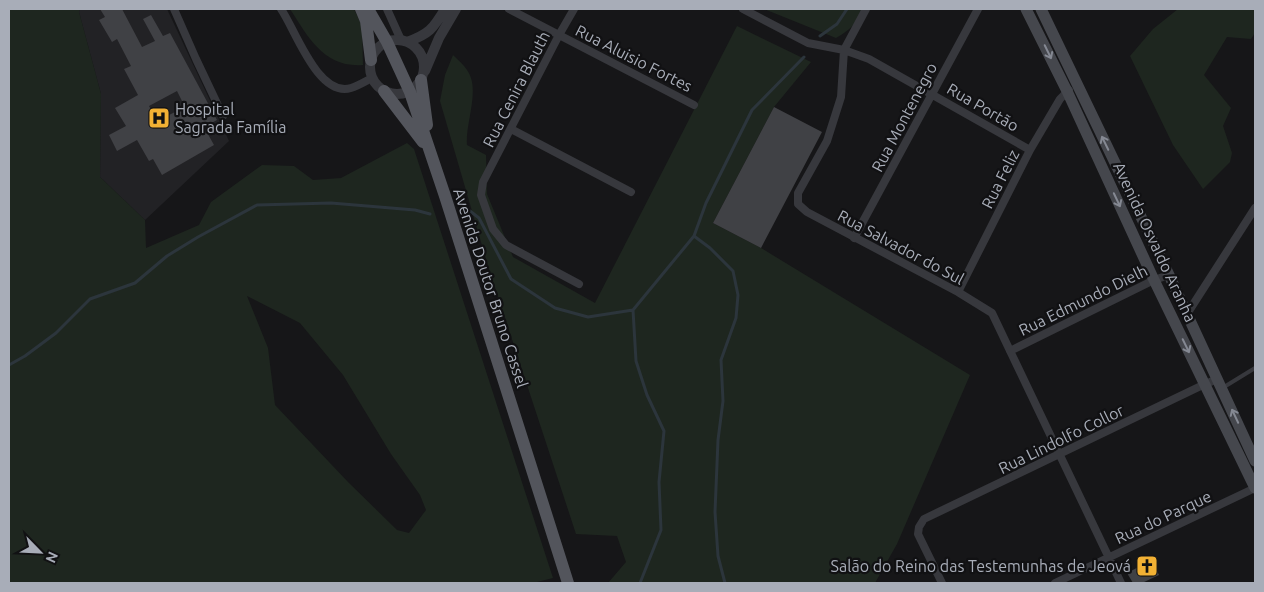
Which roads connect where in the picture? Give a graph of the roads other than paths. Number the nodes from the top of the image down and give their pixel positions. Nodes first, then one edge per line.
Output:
1 (174, 9) edge
2 (282, 9) edge
3 (361, 9) edge
4 (368, 9) edge
5 (387, 9) edge
6 (445, 9) edge
7 (456, 9) edge
8 (509, 9) edge
9 (574, 9) edge
10 (743, 9) edge
11 (866, 9) edge
12 (978, 9) edge
13 (1026, 9) edge
14 (1041, 9) edge
15 (559, 35) junction
16 (404, 41) junction
17 (387, 42) junction
18 (844, 50) junction
19 (371, 60) junction
20 (423, 77) junction
21 (372, 78) junction
22 (1072, 88) junction
23 (384, 91) junction
24 (410, 92) junction
25 (932, 94) junction
26 (694, 104) dead end
27 (223, 116) dead end
28 (511, 129) junction
29 (1030, 150) junction
30 (430, 152) junction
31 (631, 192) dead end
32 (1255, 208) edge
33 (854, 238) junction
34 (1169, 275) junction
35 (1154, 280) junction
36 (579, 284) dead end
37 (958, 292) junction
38 (1187, 314) junction
39 (1010, 351) junction
40 (1255, 368) edge
41 (1205, 384) junction
42 (1220, 384) junction
43 (1059, 455) junction
44 (1255, 461) edge
45 (1255, 488) edge
46 (1108, 557) junction
47 (568, 583) edge
48 (942, 583) edge
49 (1055, 583) edge
50 (1121, 583) edge

1 - 27 street
2 - 21 street
3 - 19 main road
4 - 17 main road, Avenida Doutor Bruno Cassel
5 - 16 street
6 - 16 street
7 - 20 street
8 - 15 street, Rua Aluisio Fortes
9 - 15 street, Rua Cenira Blauth
10 - 18 street, Rua Portão
11 - 18 street
12 - 25 street, Rua Montenegro
13 -> 22 main road, Avenida Osvaldo Aranha
14 - 22 main road, Avenida Osvaldo Aranha
15 - 26 street, Rua Aluisio Fortes
15 - 28 street, Rua Cenira Blauth
16 - 17 street
16 - 20 street
17 - 19 street
17 - 24 main road, Avenida Doutor Bruno Cassel
18 - 25 street, Rua Portão
18 - 33 street, Rua Salvador do Sul
19 - 21 street
20 - 24 street
20 - 30 main road
21 - 23 street
22 - 29 street, Rua Feliz
34 -> 22 main road, Avenida Osvaldo Aranha
22 -> 35 main road, Avenida Osvaldo Aranha
23 - 24 street
23 - 30 main road
24 - 30 main road, Avenida Doutor Bruno Cassel
25 - 29 street, Rua Portão
25 - 33 street, Rua Montenegro
28 - 31 street
28 - 36 street, Rua Cenira Blauth
29 - 37 street, Rua Feliz
30 - 47 main road, Avenida Doutor Bruno Cassel
32 - 38 street
33 - 37 street, Rua Salvador do Sul
34 - 35 street, Rua Edmundo Dielh
34 - 38 main road, Avenida Osvaldo Aranha
35 - 39 street, Rua Edmundo Dielh
35 -> 41 main road, Avenida Osvaldo Aranha
37 - 39 street, Rua Salvador do Sul
38 - 42 main road, Avenida Osvaldo Aranha
39 - 43 street
40 - 42 lane
41 - 42 street, Rua Lindolfo Collor
41 - 43 street, Rua Lindolfo Collor
41 - 45 main road, Avenida Osvaldo Aranha
44 -> 42 main road, Avenida Osvaldo Aranha
43 - 46 street
43 - 48 street, Rua Lindolfo Collor
45 - 46 street, Rua do Parque
46 - 49 street, Rua do Parque
46 - 50 street

